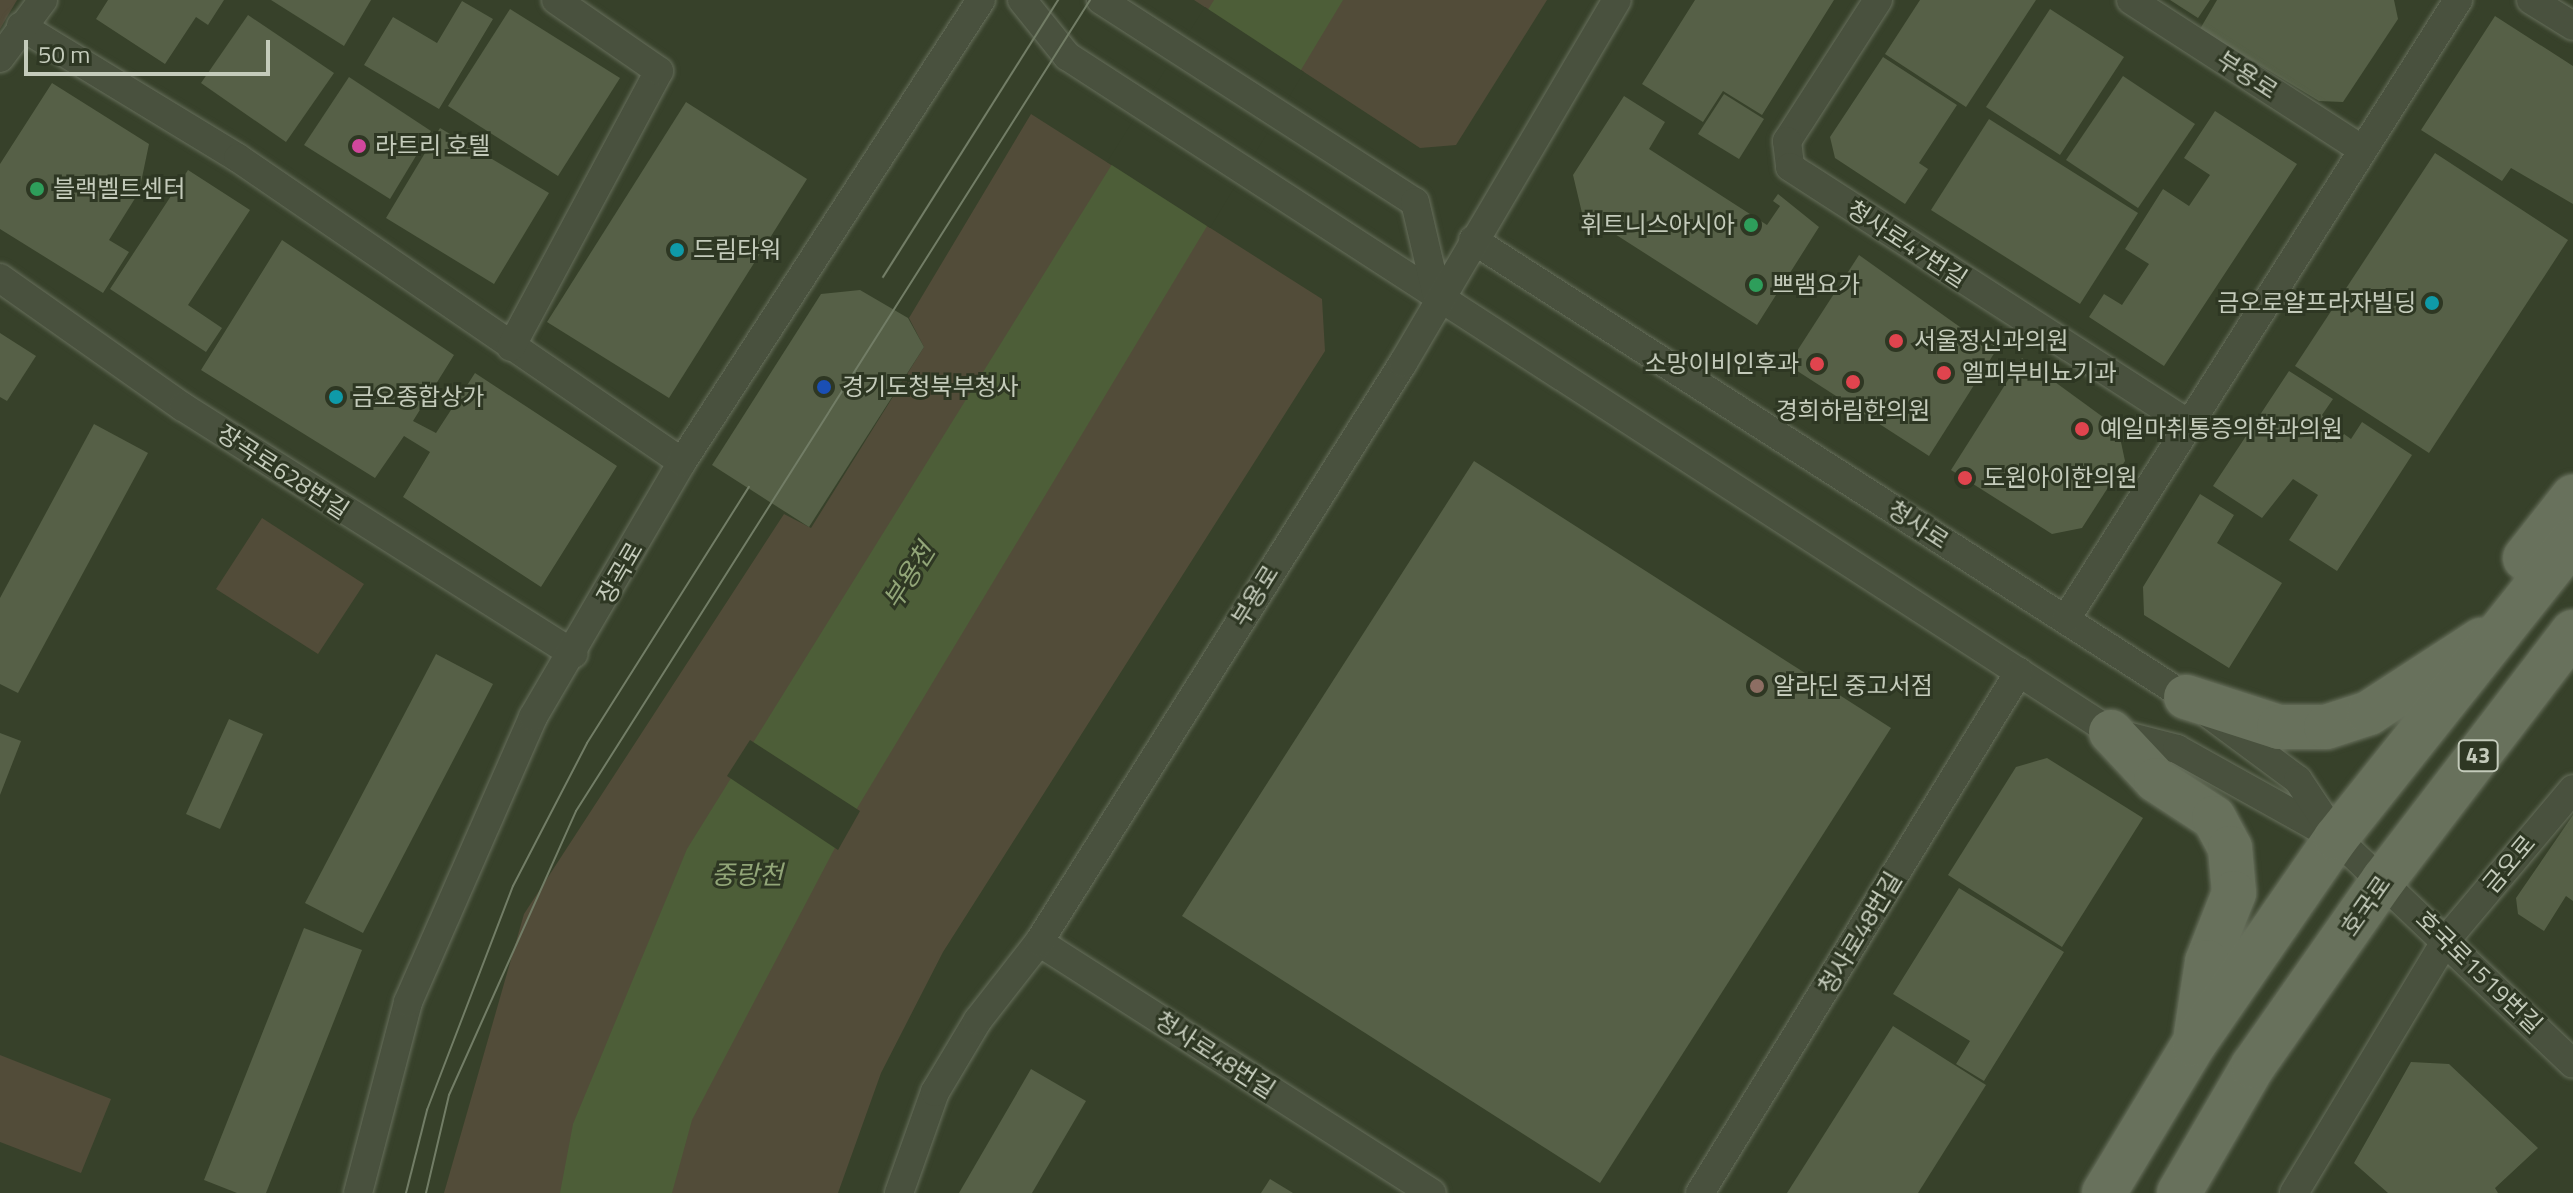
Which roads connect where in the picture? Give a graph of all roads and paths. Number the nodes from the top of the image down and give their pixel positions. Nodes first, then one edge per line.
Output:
1 (43, 0) edge
2 (556, 0) edge
3 (981, 0) edge
4 (1022, 0) edge
5 (1101, 0) edge
6 (1617, 0) edge
7 (1878, 0) edge
8 (2131, 0) edge
9 (2458, 0) edge
10 (2531, 0) edge
11 (21, 26) junction
12 (2573, 26) edge
13 (0, 58) edge
14 (2363, 150) junction
15 (1473, 240) junction
16 (0, 278) edge
17 (1438, 300) junction
18 (511, 347) junction
19 (2189, 424) junction
20 (682, 462) junction
21 (2573, 467) edge
22 (2573, 497) edge
23 (2559, 536) edge
24 (2066, 619) junction
25 (2504, 627) junction
26 (2573, 632) edge
27 (574, 654) junction
28 (2442, 662) junction
29 (2019, 672) junction
30 (2186, 697) junction
31 (2111, 732) junction
32 (2573, 789) edge
33 (2336, 838) junction
34 (2384, 879) junction
35 (2446, 940) junction
36 (1039, 942) junction
37 (2194, 1044) junction
38 (2573, 1064) edge
39 (358, 1193) edge
40 (899, 1193) edge
41 (1432, 1193) edge
42 (1700, 1193) edge
43 (2104, 1193) edge
44 (2179, 1193) edge
45 (2294, 1193) edge

1 - 11 street
2 - 18 street
3 - 20 street, 장곡로
4 - 17 street, 청사로
5 - 17 street
6 - 15 street, 부용로
7 - 19 street, 청사로47번길
8 - 14 street, 부용로
9 - 14 street
10 - 12 street
11 - 13 street
11 - 18 street
14 - 19 street
15 - 17 street, 부용로
15 - 24 street, 청사로
16 - 27 street, 장곡로628번길
17 - 29 street, 청사로
17 - 36 street, 부용로
18 - 20 street
19 - 24 street
20 - 27 street, 장곡로
21 - 23 main road
22 - 23 main road
23 - 25 main road, 43
23 - 28 main road
24 - 30 street, 청사로
25 - 28 main road
25 - 33 main road, 43
26 - 34 main road, 호국로 / 43
27 - 39 street, 장곡로
28 - 30 main road
29 - 31 street, 청사로
29 - 42 street, 청사로48번길
30 - 33 street, 청사로
31 - 33 street, 청사로
31 - 37 main road
32 - 35 street, 금오로
33 - 34 street, 청사로
33 - 37 main road, 43
34 - 35 street, 호국로1519번길
34 - 44 main road, 호국로 / 43
35 - 38 street, 호국로1519번길
35 - 45 street, 금오로
36 - 40 street, 부용로
36 - 41 street, 청사로48번길
37 - 43 main road, 43

